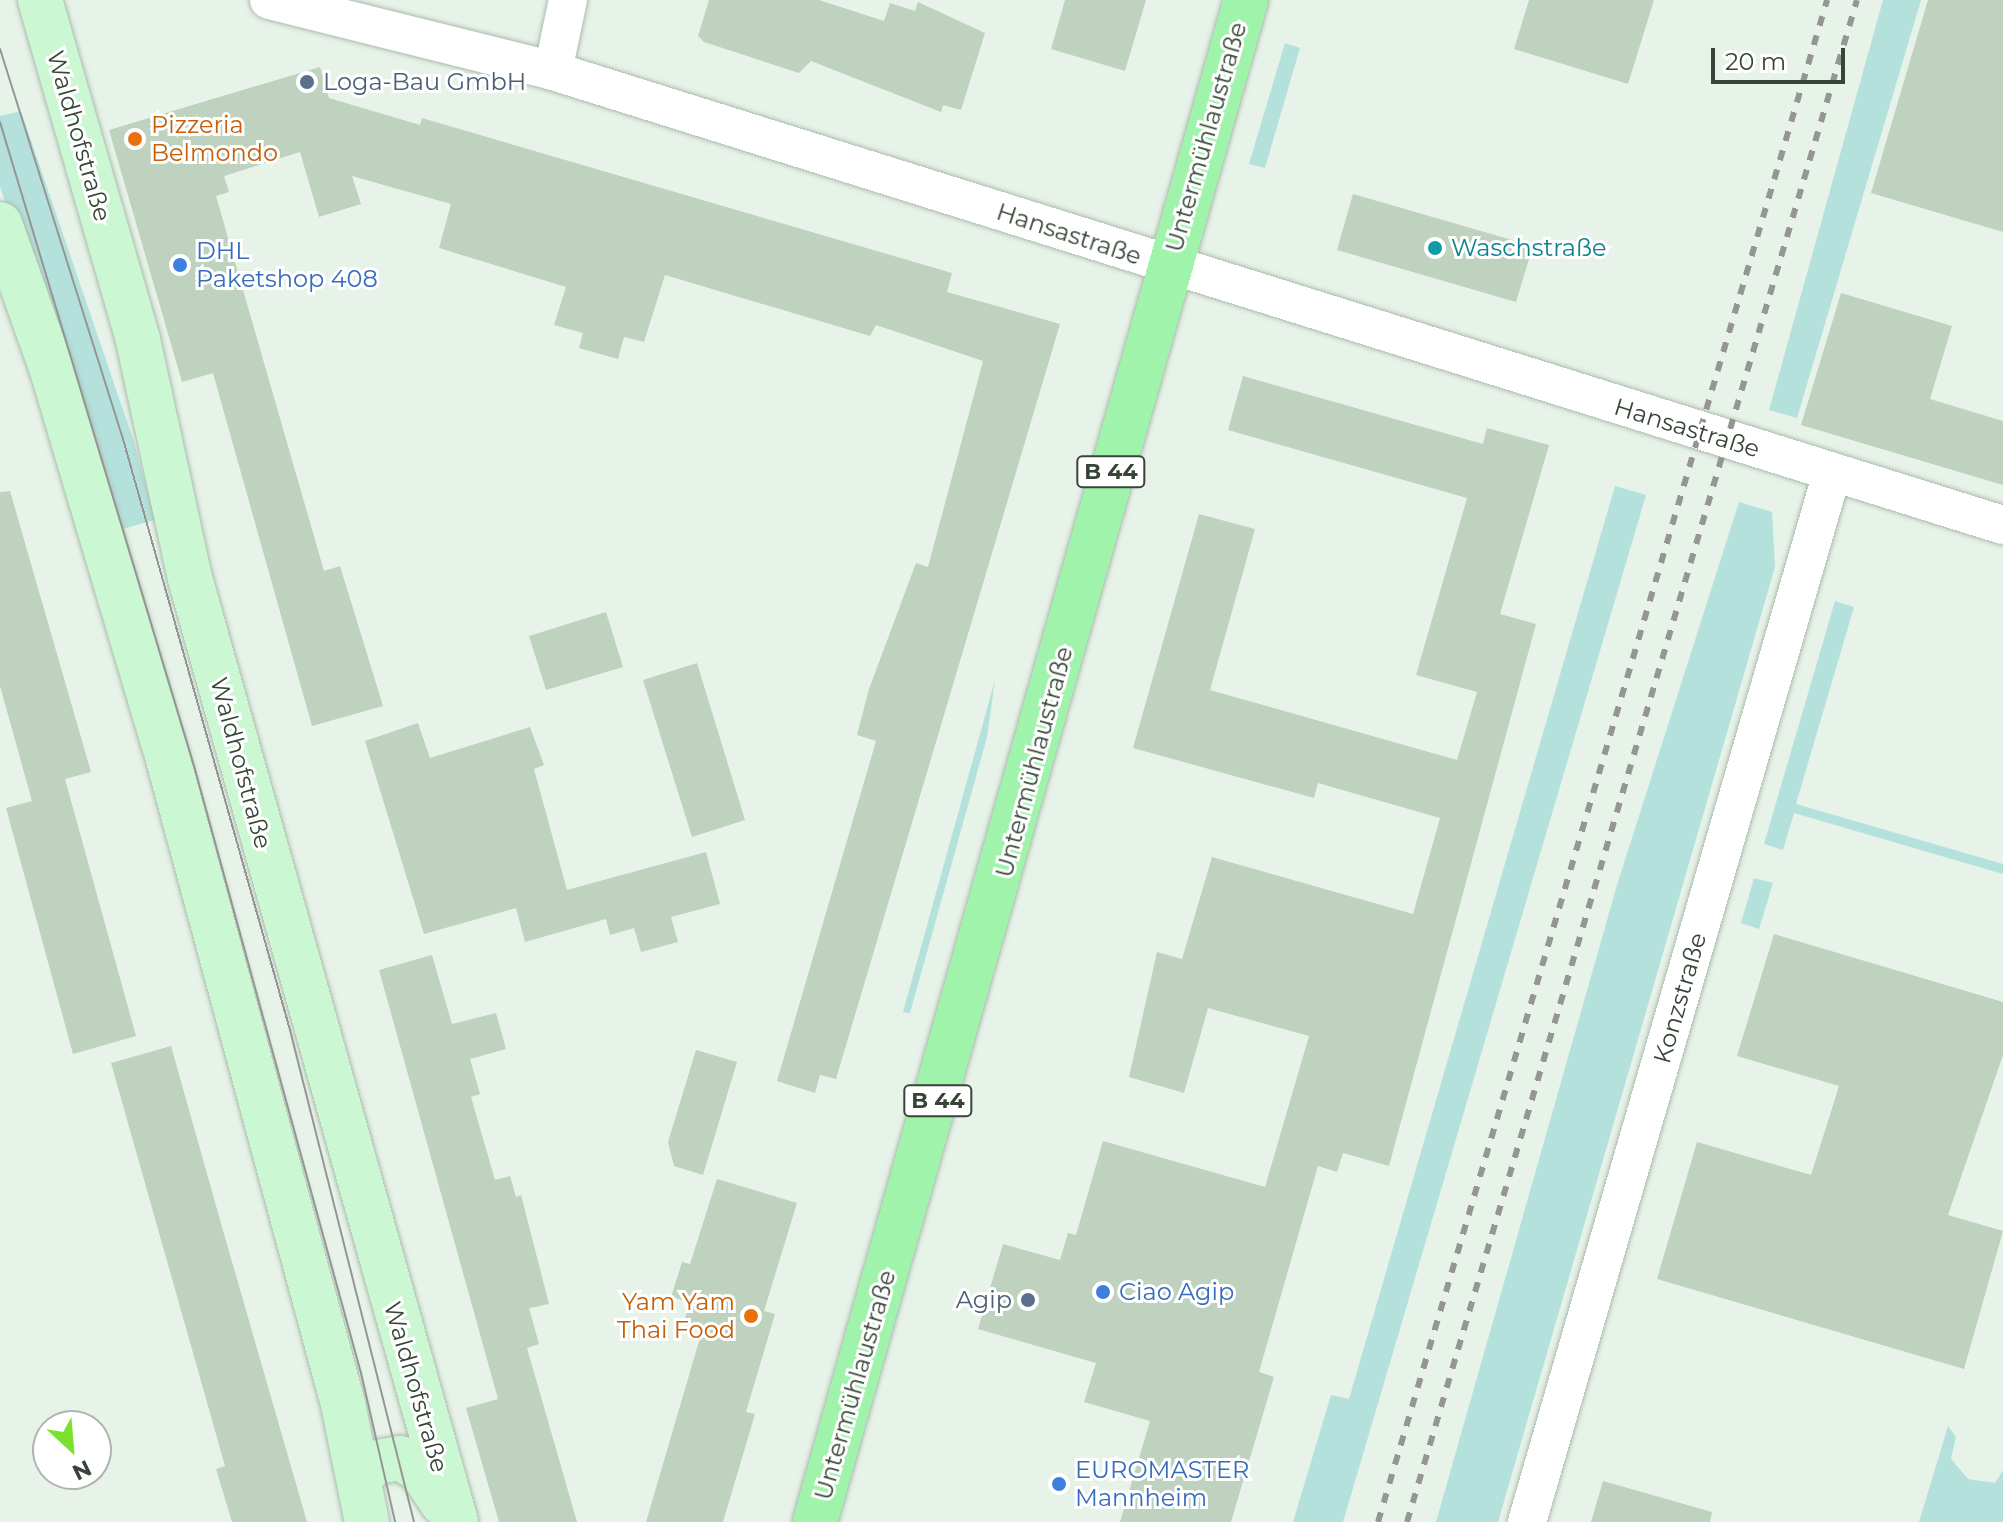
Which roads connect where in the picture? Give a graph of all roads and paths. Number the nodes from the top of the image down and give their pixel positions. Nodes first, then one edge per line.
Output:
1 (40, 0) edge
2 (269, 0) edge
3 (568, 0) edge
4 (1246, 0) edge
5 (553, 71) junction
6 (0, 224) edge
7 (1168, 266) junction
8 (1832, 473) junction
9 (2003, 525) edge
10 (363, 1502) edge
11 (455, 1522) edge
12 (815, 1522) edge
13 (1527, 1522) edge

1 - 11 street, Waldhofstraße
2 - 5 street, Hansastraße
3 - 5 street
4 - 7 main road, Untermühlaustraße / B 44
5 - 7 street, Hansastraße
6 - 10 street
7 - 8 street, Hansastraße
7 - 12 main road, Untermühlaustraße / B 44
8 - 9 street, Hansastraße
8 - 13 street, Konzstraße
10 - 11 street

